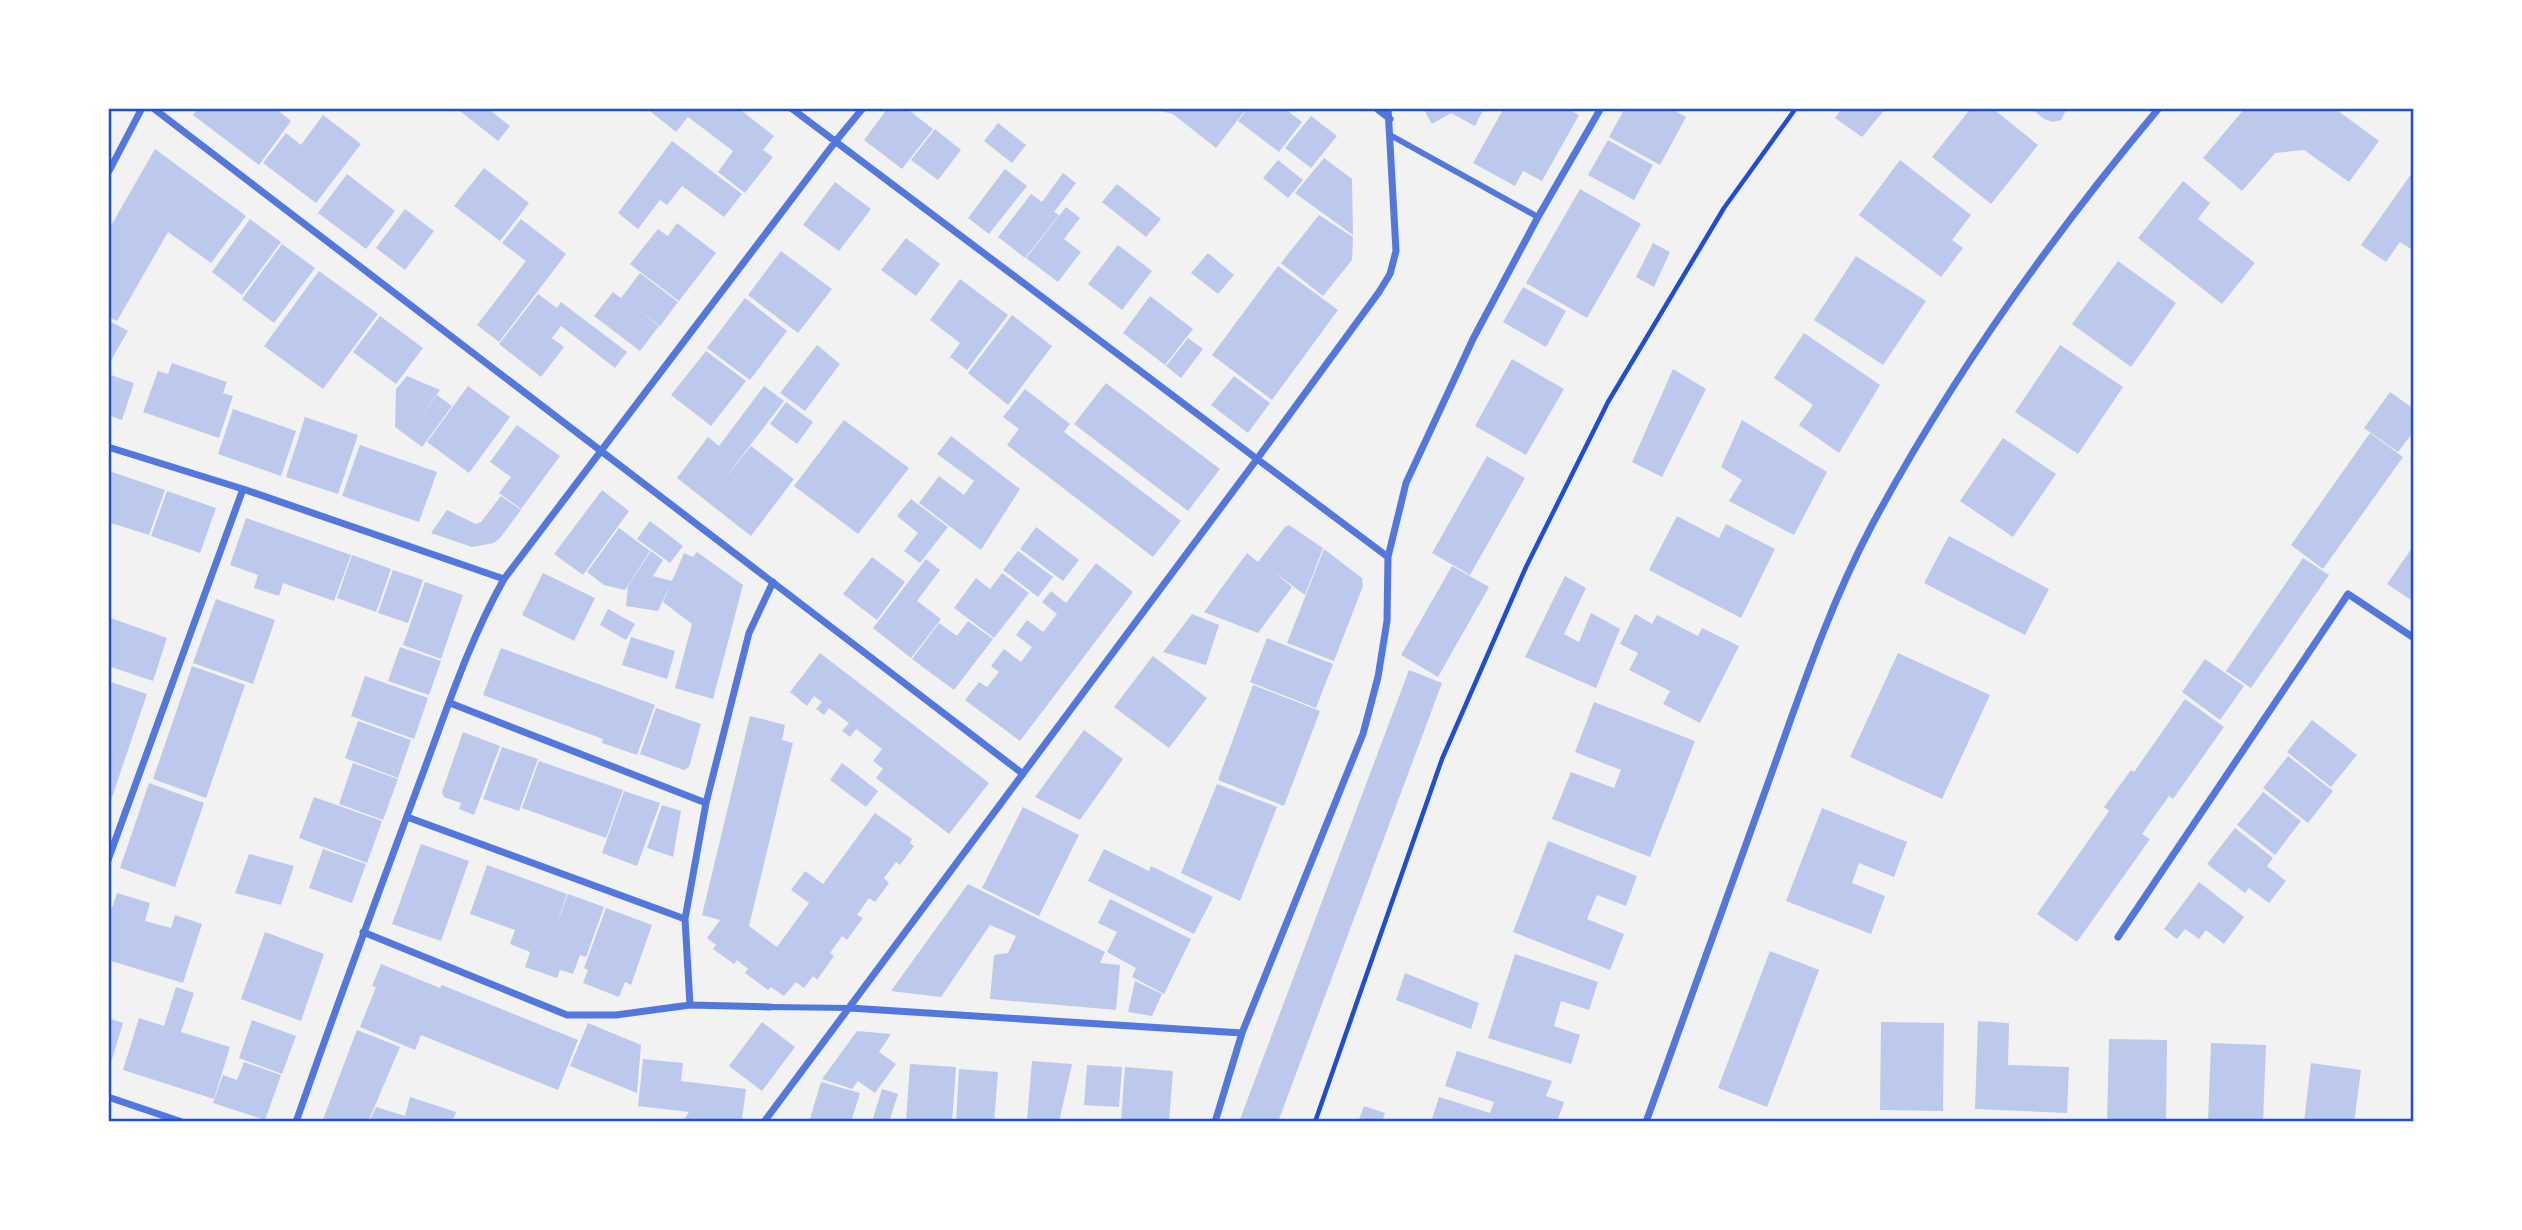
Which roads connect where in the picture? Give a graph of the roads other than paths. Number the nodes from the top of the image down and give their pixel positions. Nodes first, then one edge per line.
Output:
1 (142, 108) edge
2 (153, 108) edge
3 (791, 108) edge
4 (863, 108) edge
5 (1376, 108) edge
6 (1388, 108) edge
7 (1601, 108) edge
8 (2159, 108) edge
9 (1390, 119) junction
10 (1391, 135) junction
11 (835, 142) junction
12 (108, 173) edge
13 (1538, 217) junction
14 (108, 447) edge
15 (601, 451) junction
16 (1257, 458) junction
17 (243, 489) junction
18 (1388, 557) junction
19 (504, 579) junction
20 (773, 582) junction
21 (2413, 638) edge
22 (450, 703) junction
23 (1023, 774) junction
24 (706, 803) junction
25 (407, 817) junction
26 (108, 860) edge
27 (685, 919) junction
28 (363, 932) junction
29 (2118, 937) dead end
30 (690, 1005) junction
31 (770, 1007) joint
32 (849, 1008) junction
33 (1242, 1033) junction
34 (108, 1097) edge
35 (183, 1122) edge
36 (296, 1122) edge
37 (764, 1122) edge
38 (1215, 1122) edge
39 (1646, 1122) edge

1 - 12 street
2 - 15 street
3 - 11 street
4 - 11 street
5 - 9 street
6 - 9 street
7 - 13 street
8 - 39 street
9 - 10 street
10 - 13 street
10 - 16 street
11 - 15 street
11 - 16 street
13 - 18 street
14 - 17 street
15 - 19 street
15 - 20 street
16 - 18 street
16 - 23 street
17 - 19 street
17 - 26 street
18 - 33 street
19 - 22 street
20 - 23 street
20 - 24 street
21 - 29 street
22 - 24 street
22 - 25 street
23 - 32 street
24 - 27 street
25 - 27 street
25 - 28 street
27 - 30 street
28 - 30 street
28 - 36 street
30 - 31 street
31 - 32 street
32 - 33 street
32 - 37 street
33 - 38 street
34 - 35 street

